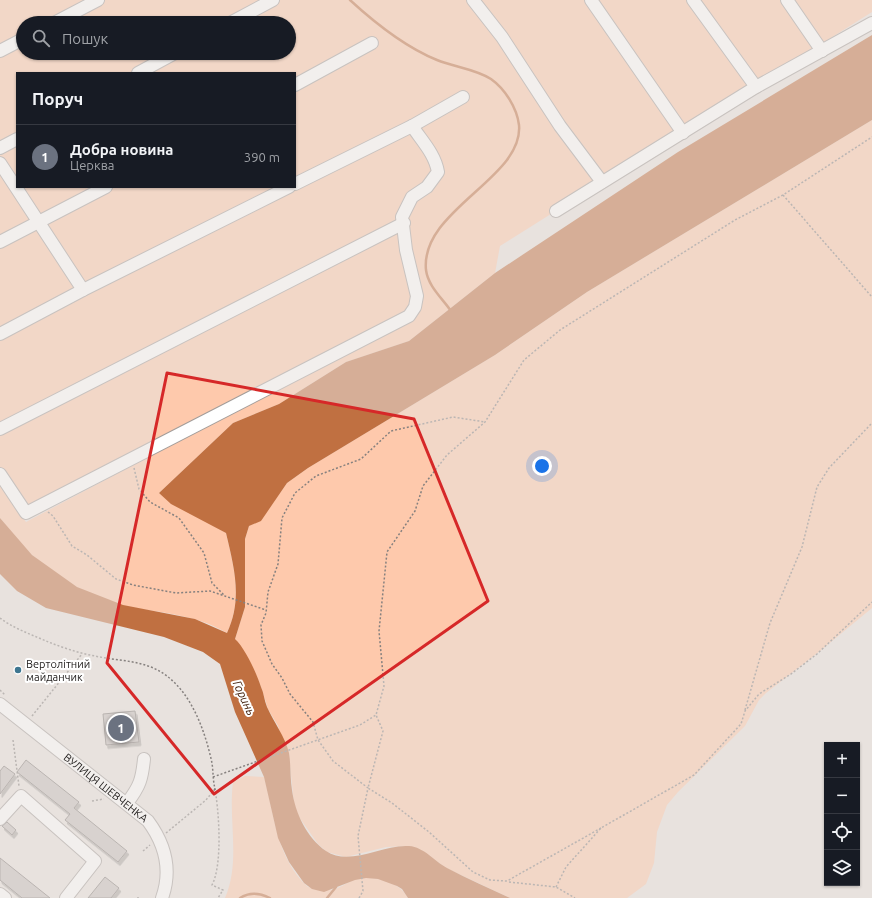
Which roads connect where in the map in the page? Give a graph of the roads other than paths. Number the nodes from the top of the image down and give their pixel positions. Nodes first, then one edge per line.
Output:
1 (98, 0) edge
2 (273, 0) edge
3 (473, 0) edge
4 (591, 0) edge
5 (693, 0) edge
6 (787, 0) edge
7 (67, 16) edge
8 (243, 16) edge
9 (872, 23) edge
10 (16, 43) edge
11 (372, 43) dead end
12 (0, 51) edge
13 (822, 51) junction
14 (162, 60) edge
15 (140, 72) edge
16 (296, 84) edge
17 (756, 87) junction
18 (463, 97) dead end
19 (412, 126) junction
20 (683, 133) junction
21 (16, 140) edge
22 (0, 148) edge
23 (0, 163) edge
24 (602, 182) junction
25 (296, 184) edge
26 (104, 188) edge
27 (287, 188) edge
28 (556, 211) dead end
29 (38, 223) junction
30 (404, 223) junction
31 (0, 242) edge
32 (83, 290) junction
33 (0, 334) edge
34 (0, 429) edge
35 (0, 474) edge
36 (0, 704) edge
37 (144, 759) dead end
38 (127, 803) junction
39 (0, 819) edge
40 (0, 894) edge
41 (5, 898) edge
42 (66, 898) edge
43 (162, 898) edge

1 - 7 street
2 - 8 street
3 - 24 street
4 - 20 street
5 - 17 street
6 - 13 street
9 - 13 street
10 - 12 street
11 - 16 street
13 - 17 street
14 - 15 street
17 - 20 street
18 - 19 street
19 - 25 street
19 - 30 street
20 - 24 street
21 - 22 street
23 - 29 street
24 - 28 street
26 - 29 street
27 - 32 street
29 - 31 street
29 - 32 street
30 - 34 street
30 - 35 street
32 - 33 street
36 - 38 street, ВУЛИЦЯ ШЕВЧЕНКА
37 - 38 street
38 - 43 street, ВУЛИЦЯ ШЕВЧЕНКА
39 - 42 street
40 - 41 street

